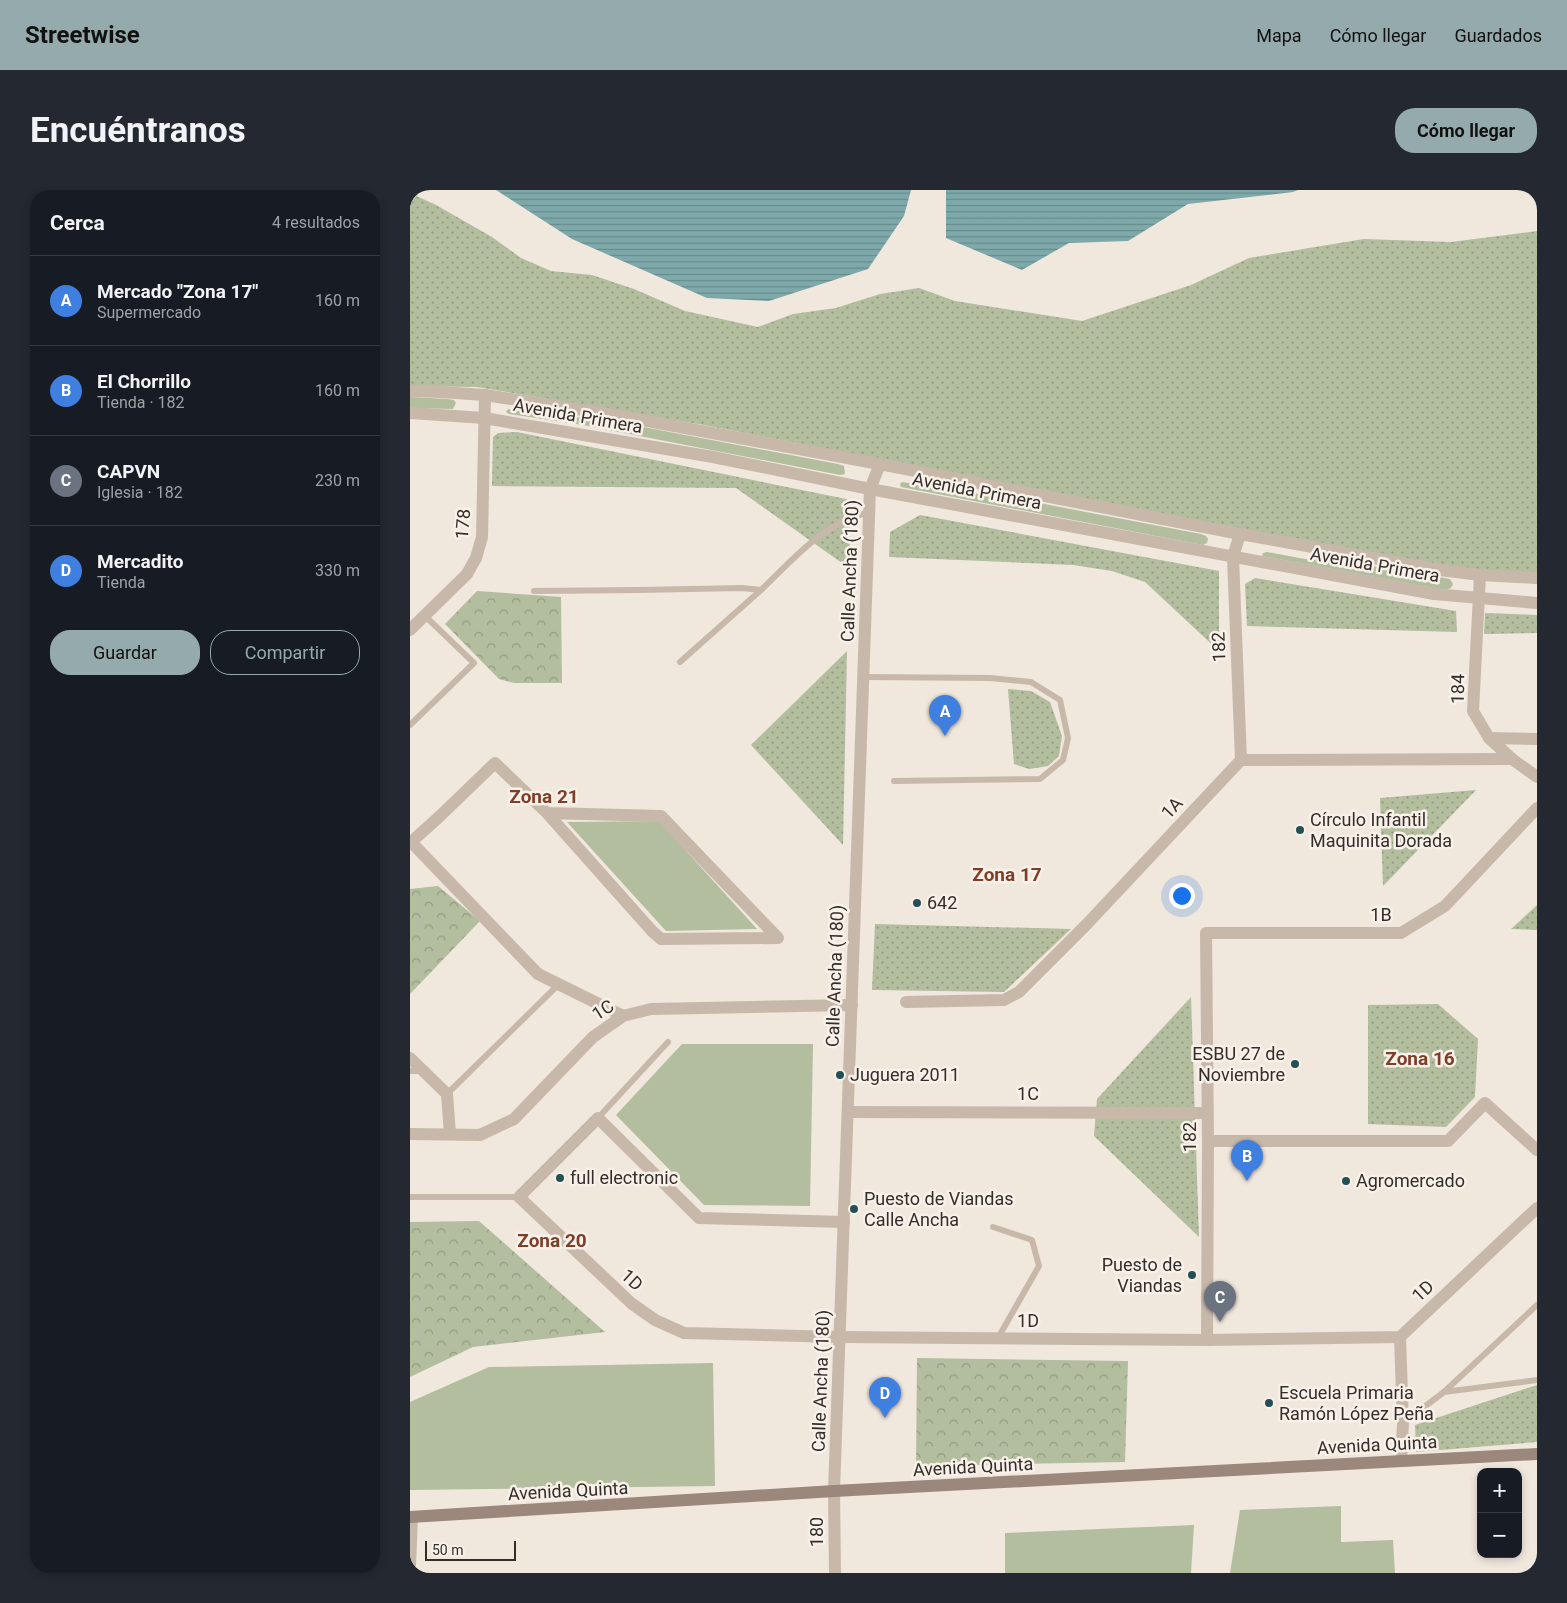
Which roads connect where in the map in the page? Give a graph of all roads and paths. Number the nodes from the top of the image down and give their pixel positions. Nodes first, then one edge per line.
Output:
1 (410, 391) edge
2 (485, 395) junction
3 (410, 413) edge
4 (484, 418) junction
5 (880, 464) junction
6 (870, 489) junction
7 (870, 512) junction
8 (1240, 534) junction
9 (1233, 557) junction
10 (1480, 575) junction
11 (1537, 578) edge
12 (761, 590) junction
13 (534, 591) dead end
14 (1478, 598) junction
15 (1537, 603) edge
16 (424, 615) junction
17 (410, 630) edge
18 (680, 662) dead end
19 (864, 677) junction
20 (410, 725) edge
21 (1489, 738) junction
22 (1537, 738) edge
23 (1241, 760) junction
24 (1512, 760) junction
25 (1537, 777) edge
26 (894, 781) dead end
27 (1537, 808) edge
28 (547, 813) junction
29 (411, 843) edge
30 (1206, 933) joint
31 (559, 984) junction
32 (906, 1002) dead end
33 (852, 1005) junction
34 (623, 1016) junction
35 (668, 1042) dead end
36 (410, 1058) edge
37 (410, 1071) edge
38 (424, 1071) junction
39 (447, 1094) junction
40 (848, 1112) junction
41 (1207, 1113) junction
42 (598, 1118) junction
43 (410, 1134) edge
44 (450, 1134) junction
45 (1208, 1141) junction
46 (1537, 1150) edge
47 (410, 1197) edge
48 (519, 1197) junction
49 (1537, 1208) edge
50 (844, 1222) junction
51 (993, 1227) dead end
52 (1537, 1305) edge
53 (1400, 1337) junction
54 (840, 1338) junction
55 (997, 1339) junction
56 (1207, 1340) junction
57 (1537, 1380) edge
58 (1444, 1392) junction
59 (1403, 1423) junction
60 (1537, 1454) edge
61 (1401, 1461) junction
62 (834, 1491) junction
63 (411, 1517) edge
64 (410, 1566) edge
65 (835, 1573) edge

1 - 2 street, Avenida Primera
2 - 4 street, 178
2 - 5 street, Avenida Primera
3 - 4 street, Avenida Primera
4 - 6 street, Avenida Primera
4 - 16 street, 178
5 - 6 street, Calle Ancha (180)
5 - 8 street, Avenida Primera
6 - 7 street, Calle Ancha (180)
6 - 9 street, Avenida Primera
7 - 12 lane
7 - 19 street, Calle Ancha (180)
8 - 9 street, 182
8 - 10 street, Avenida Primera
9 - 14 street, Avenida Primera
9 - 23 street, 182
10 - 11 street, Avenida Primera
10 - 14 street, 184
12 - 13 lane
12 - 18 lane
14 - 15 street, Avenida Primera
14 - 21 street, 184
16 - 17 street, 178
16 - 20 lane
19 - 26 lane
19 - 33 street, Calle Ancha (180)
21 - 22 street
21 - 24 street, 184
23 - 24 street
23 - 32 street, 1A
24 - 25 street, 184
27 - 30 street, 1B
28 - 28 street
28 - 29 street
29 - 31 street
30 - 41 street, 182
31 - 34 street
31 - 39 lane
33 - 34 street, 1C
33 - 40 street, Calle Ancha (180)
34 - 44 street, 1C
35 - 42 lane
36 - 38 street
37 - 38 lane
38 - 39 street
39 - 44 street
40 - 41 street, 1C
40 - 50 street, Calle Ancha (180)
41 - 45 street, 182
42 - 48 street
42 - 50 street
43 - 44 street, 1C
45 - 46 street
45 - 56 street, 182
47 - 48 lane
48 - 54 street, 1D
49 - 53 street, 1D
50 - 54 street, Calle Ancha (180)
51 - 55 lane
52 - 58 lane
53 - 56 street, 1D
53 - 59 street
54 - 55 street, 1D
54 - 62 street, Calle Ancha (180)
55 - 56 street, 1D
57 - 58 lane
58 - 59 lane
59 - 61 street
60 - 61 main road, Avenida Quinta
61 - 62 main road, Avenida Quinta
62 - 63 main road, Avenida Quinta
62 - 65 street, 180
63 - 64 street

